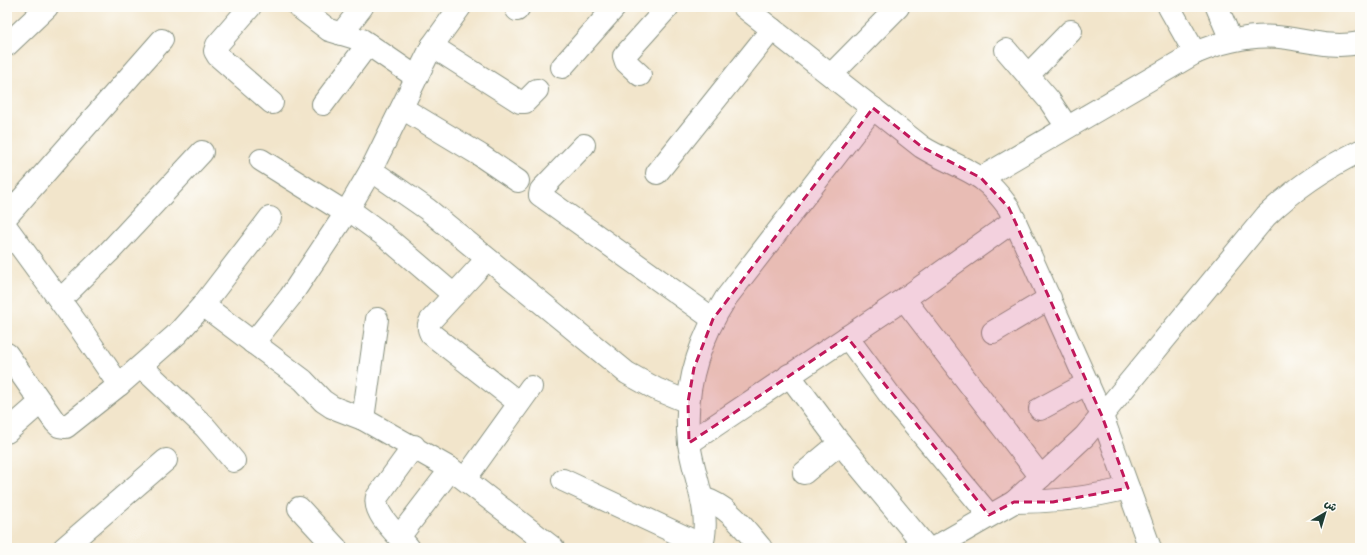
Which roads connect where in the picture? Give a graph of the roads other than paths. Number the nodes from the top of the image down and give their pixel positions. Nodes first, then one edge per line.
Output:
1 (47, 7) edge
2 (250, 7) edge
3 (299, 7) edge
4 (362, 7) edge
5 (460, 7) edge
6 (615, 7) edge
7 (668, 7) edge
8 (898, 7) edge
9 (1170, 7) edge
10 (1217, 7) edge
11 (761, 15) edge
12 (1071, 31) dead end
13 (341, 34) junction
14 (162, 40) dead end
15 (1231, 40) junction
16 (1360, 43) edge
17 (368, 44) junction
18 (7, 45) edge
19 (432, 46) junction
20 (1006, 50) dead end
21 (1195, 52) junction
22 (562, 67) dead end
23 (640, 75) dead end
24 (831, 75) junction
25 (1028, 75) junction
26 (416, 77) junction
27 (537, 90) dead end
28 (272, 103) dead end
29 (324, 104) dead end
30 (402, 108) junction
31 (873, 108) junction
32 (1068, 127) junction
33 (584, 145) dead end
34 (1360, 151) edge
35 (202, 152) dead end
36 (262, 160) dead end
37 (371, 170) junction
38 (657, 173) dead end
39 (981, 178) junction
40 (518, 181) dead end
41 (347, 211) junction
42 (7, 216) edge
43 (270, 218) dead end
44 (1015, 220) junction
45 (7, 228) edge
46 (487, 259) junction
47 (454, 295) junction
48 (1050, 298) junction
49 (904, 299) junction
50 (60, 300) junction
51 (203, 305) junction
52 (378, 319) dead end
53 (713, 319) junction
54 (993, 332) dead end
55 (847, 337) junction
56 (253, 343) junction
57 (7, 354) edge
58 (141, 366) junction
59 (789, 375) junction
60 (1088, 383) junction
61 (119, 385) junction
62 (41, 402) junction
63 (688, 402) junction
64 (1040, 409) dead end
65 (1102, 416) junction
66 (363, 419) junction
67 (7, 432) edge
68 (689, 443) junction
69 (840, 443) junction
70 (414, 446) junction
71 (166, 460) dead end
72 (234, 461) dead end
73 (804, 473) dead end
74 (458, 474) junction
75 (1041, 477) junction
76 (563, 480) dead end
77 (1128, 488) junction
78 (702, 498) junction
79 (1014, 502) junction
80 (299, 508) dead end
81 (989, 515) junction
82 (404, 542) edge
83 (544, 546) edge
84 (702, 546) edge
85 (64, 548) edge
86 (336, 548) edge
87 (761, 548) edge
88 (928, 548) edge
89 (934, 548) edge
90 (1150, 548) edge

1 - 18 street
2 - 28 street
3 - 13 street
4 - 13 street
5 - 19 street
6 - 22 street
7 - 23 street
8 - 24 street
9 - 21 street
10 - 15 street
11 - 24 street
11 - 38 street
12 - 25 street
13 - 17 street
14 - 42 street
15 - 16 street
15 - 21 street
17 - 26 street
17 - 29 street
19 - 26 street
19 - 27 street
20 - 25 street
21 - 32 street
24 - 31 street
25 - 32 street
26 - 30 street
30 - 37 street
30 - 40 street
31 - 39 street
31 - 53 street
32 - 39 street
33 - 53 street
34 - 65 street
35 - 50 street
36 - 41 street
37 - 41 street
37 - 46 street
39 - 44 street
41 - 47 street
41 - 56 street
43 - 51 street
44 - 48 street
44 - 49 street
45 - 50 street
46 - 47 street
46 - 63 street
47 - 74 street
48 - 54 street
48 - 60 street
49 - 55 street
49 - 75 street
50 - 61 street
51 - 56 street
51 - 58 street
52 - 66 street
53 - 63 street
55 - 59 street
55 - 81 street
56 - 66 street
57 - 62 street
58 - 61 street
58 - 72 street
59 - 68 street
59 - 69 street
60 - 64 street
60 - 65 street
61 - 62 street
62 - 67 street
63 - 68 street
65 - 75 street
65 - 77 street
66 - 70 street
68 - 78 street
69 - 73 street
69 - 88 street
70 - 74 street
70 - 82 street
71 - 85 street
74 - 82 street
74 - 83 street
75 - 79 street
76 - 84 street
77 - 79 street
77 - 90 street
78 - 84 street
78 - 87 street
79 - 81 street
80 - 86 street
81 - 89 street

